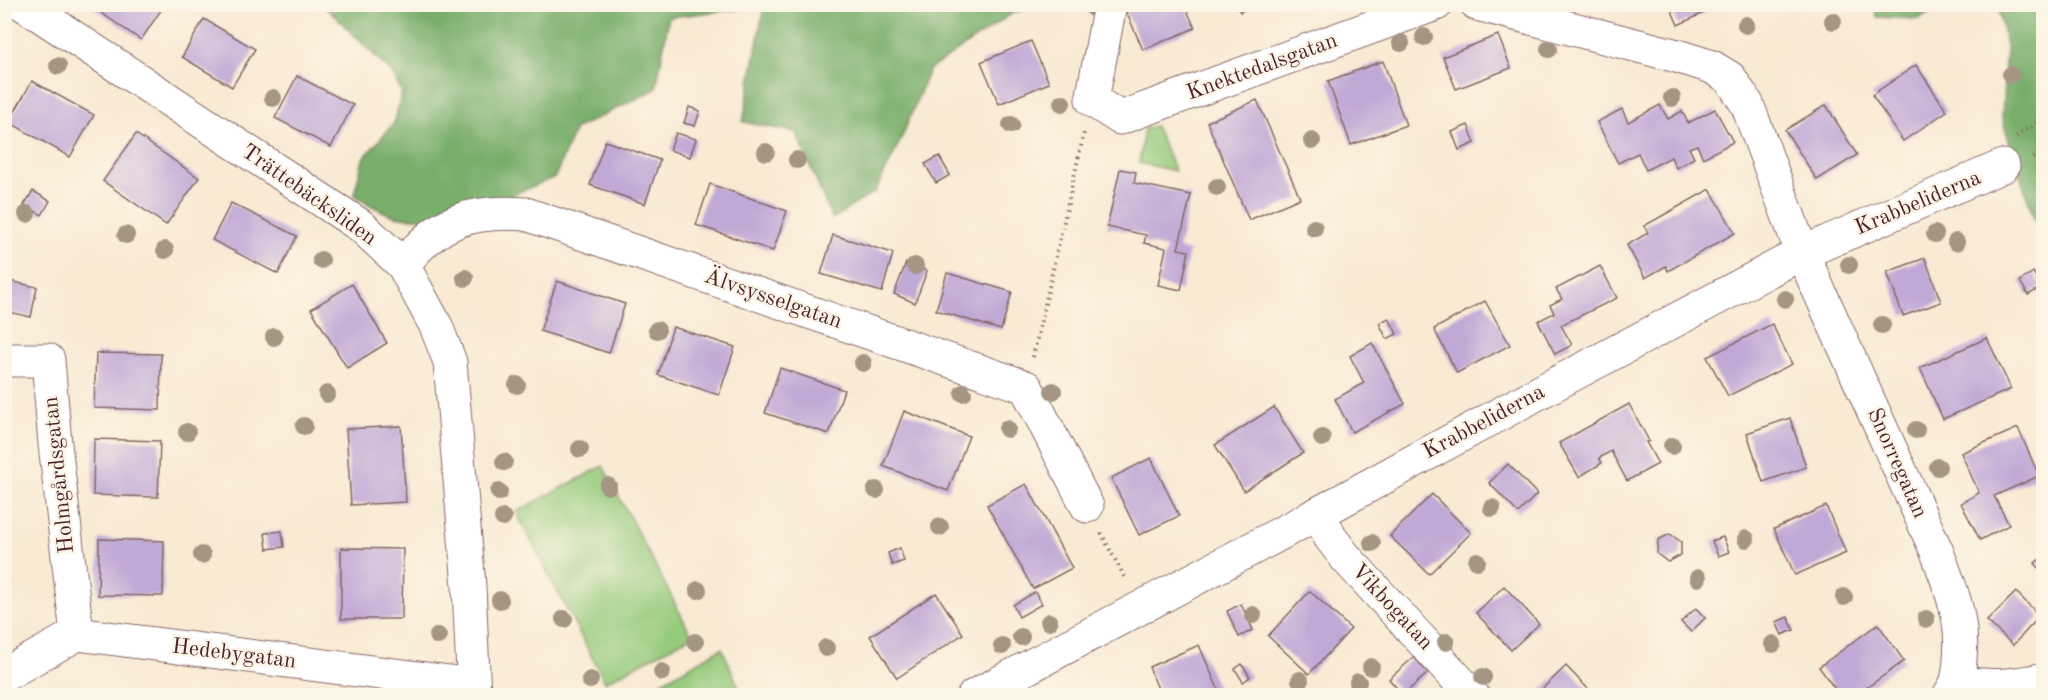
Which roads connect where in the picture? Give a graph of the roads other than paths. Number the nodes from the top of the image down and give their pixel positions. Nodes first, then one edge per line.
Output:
1 (23, 4) edge
2 (1436, 4) edge
3 (1477, 4) edge
4 (1109, 10) dead end
5 (2003, 166) dead end
6 (1802, 253) junction
7 (403, 265) junction
8 (4, 360) edge
9 (1087, 506) road end
10 (1319, 513) junction
11 (76, 634) junction
12 (4, 675) edge
13 (2043, 679) edge
14 (1953, 689) edge
15 (474, 690) edge
16 (974, 696) edge
17 (1473, 696) edge

1 - 7 street, Trättebäcksliden
2 - 4 street, Knektedalsgatan
3 - 6 street
5 - 6 street, Krabbeliderna
6 - 10 street, Krabbeliderna
6 - 14 street, Snorregatan
7 - 9 street, Älvsysselgatan
7 - 15 street, Trättebäcksliden
8 - 11 street, Holmgårdsgatan
10 - 16 street, Krabbeliderna
10 - 17 street, Vikbogatan
11 - 12 street
11 - 15 street, Hedebygatan
13 - 14 street, Snorregatan

